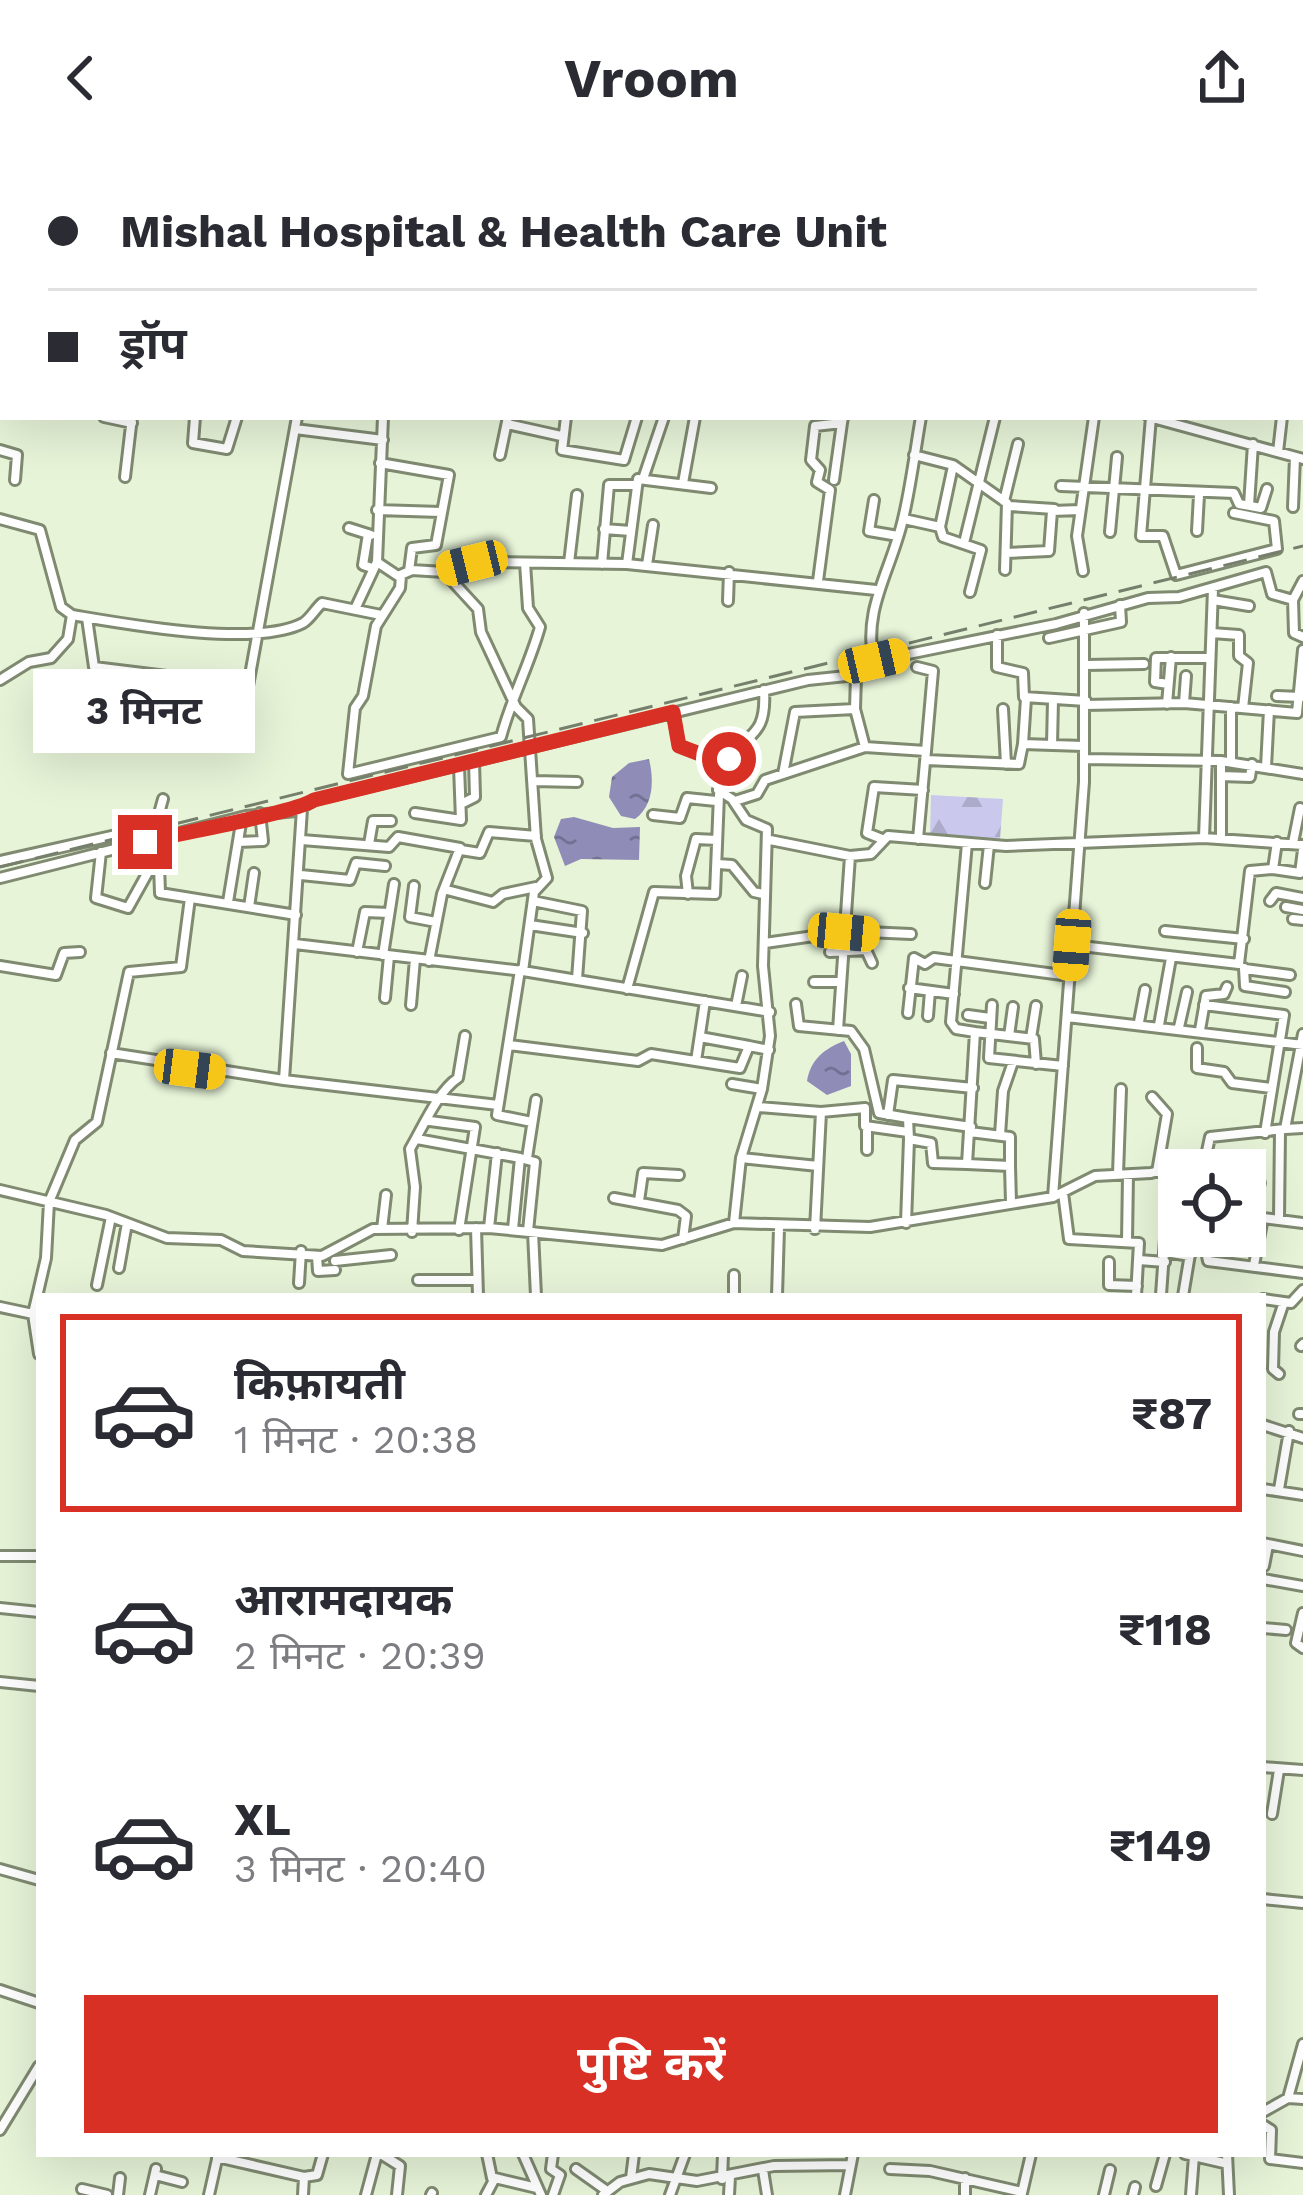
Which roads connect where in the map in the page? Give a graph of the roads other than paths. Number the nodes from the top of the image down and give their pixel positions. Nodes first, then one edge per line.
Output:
1 (132, 420) edge
2 (195, 420) edge
3 (236, 420) edge
4 (296, 420) edge
5 (383, 420) edge
6 (565, 420) edge
7 (636, 420) edge
8 (663, 420) edge
9 (692, 420) edge
10 (813, 420) edge
11 (842, 420) edge
12 (920, 420) edge
13 (994, 420) edge
14 (1093, 420) edge
15 (1149, 420) edge
16 (1181, 420) edge
17 (1282, 420) edge
18 (507, 421) edge
19 (295, 429) junction
20 (561, 436) junction
21 (382, 440) junction
22 (1018, 444) dead end
23 (1253, 444) junction
24 (0, 450) edge
25 (1279, 452) junction
26 (914, 454) junction
27 (500, 455) dead end
28 (1117, 457) dead end
29 (1299, 458) edge
30 (380, 463) junction
31 (953, 465) junction
32 (125, 477) dead end
33 (15, 480) dead end
34 (640, 480) junction
35 (834, 480) dead end
36 (980, 482) junction
37 (682, 483) junction
38 (1061, 486) dead end
39 (711, 488) dead end
40 (1082, 488) junction
41 (1113, 489) junction
42 (1267, 489) dead end
43 (1143, 490) junction
44 (577, 495) dead end
45 (1199, 495) junction
46 (874, 500) dead end
47 (1006, 503) junction
48 (1249, 505) junction
49 (1293, 507) dead end
50 (1054, 509) junction
51 (377, 510) junction
52 (1080, 510) junction
53 (442, 512) junction
54 (1234, 514) dead end
55 (0, 519) edge
56 (904, 519) junction
57 (653, 525) dead end
58 (940, 527) junction
59 (349, 528) dead end
60 (604, 529) junction
61 (631, 531) junction
62 (1197, 531) dead end
63 (1110, 532) dead end
64 (373, 534) junction
65 (898, 536) junction
66 (964, 543) junction
67 (1006, 553) junction
68 (525, 562) junction
69 (569, 563) junction
70 (602, 564) junction
71 (627, 564) junction
72 (374, 565) junction
73 (647, 565) junction
74 (1005, 570) dead end
75 (1083, 571) dead end
76 (444, 572) junction
77 (729, 572) junction
78 (405, 573) junction
79 (818, 581) junction
80 (1303, 581) edge
81 (1213, 589) junction
82 (876, 590) junction
83 (970, 592) dead end
84 (1213, 600) junction
85 (1293, 600) junction
86 (728, 601) dead end
87 (1120, 605) junction
88 (1249, 606) dead end
89 (355, 609) junction
90 (1084, 613) junction
91 (71, 615) junction
92 (381, 615) junction
93 (87, 618) junction
94 (1085, 632) junction
95 (259, 633) junction
96 (1212, 633) junction
97 (997, 635) junction
98 (1303, 637) edge
99 (1049, 638) dead end
100 (1303, 650) edge
101 (1171, 657) junction
102 (1208, 658) junction
103 (874, 661) junction
104 (1144, 664) dead end
105 (1086, 665) junction
106 (917, 668) dead end
107 (856, 675) junction
108 (1186, 676) dead end
109 (0, 680) edge
110 (1168, 684) junction
111 (1302, 684) edge
112 (764, 690) junction
113 (1277, 695) dead end
114 (511, 696) junction
115 (1300, 697) edge
116 (1026, 698) junction
117 (1053, 700) junction
118 (1086, 703) junction
119 (1184, 703) junction
120 (1167, 704) junction
121 (1205, 705) junction
122 (1232, 707) junction
123 (1244, 708) junction
124 (855, 709) junction
125 (1003, 710) dead end
126 (1269, 710) junction
127 (673, 712) junction
128 (1023, 744) junction
129 (532, 745) junction
130 (1052, 745) junction
131 (1083, 746) junction
132 (865, 747) junction
133 (926, 755) junction
134 (1084, 759) junction
135 (474, 761) junction
136 (1205, 761) junction
137 (1226, 762) junction
138 (726, 764) junction
139 (1006, 764) junction
140 (1252, 764) junction
141 (459, 766) junction
142 (1266, 767) junction
143 (1303, 774) edge
144 (783, 775) junction
145 (1221, 776) junction
146 (534, 781) junction
147 (578, 782) dead end
148 (923, 790) junction
149 (717, 798) junction
150 (163, 799) dead end
151 (735, 801) junction
152 (460, 804) junction
153 (1300, 808) dead end
154 (302, 809) junction
155 (260, 813) junction
156 (415, 814) dead end
157 (653, 815) dead end
158 (242, 817) junction
159 (391, 821) dead end
160 (536, 836) junction
161 (1204, 838) junction
162 (1221, 838) junction
163 (882, 839) junction
164 (919, 839) junction
165 (302, 840) junction
166 (717, 840) junction
167 (770, 840) junction
168 (1080, 841) junction
169 (145, 842) junction
170 (238, 842) junction
171 (1277, 842) junction
172 (967, 843) junction
173 (369, 844) junction
174 (988, 845) junction
175 (1300, 846) edge
176 (461, 850) junction
177 (101, 852) junction
178 (850, 856) junction
179 (0, 861) edge
180 (153, 863) junction
181 (718, 864) junction
182 (385, 866) dead end
183 (1274, 869) junction
184 (254, 873) dead end
185 (301, 875) junction
186 (1300, 876) edge
187 (0, 878) edge
188 (985, 883) dead end
189 (394, 884) dead end
190 (413, 886) dead end
191 (536, 887) junction
192 (447, 890) junction
193 (763, 893) junction
194 (688, 894) junction
195 (190, 898) junction
196 (1303, 898) edge
197 (228, 902) junction
198 (533, 902) junction
199 (1270, 902) dead end
200 (249, 907) junction
201 (1286, 908) dead end
202 (1303, 910) edge
203 (389, 913) junction
204 (296, 915) junction
205 (436, 922) junction
206 (530, 925) junction
207 (819, 928) dead end
208 (1165, 931) dead end
209 (844, 932) junction
210 (583, 933) junction
211 (911, 934) dead end
212 (1244, 938) junction
213 (295, 944) junction
214 (765, 944) junction
215 (1072, 945) junction
216 (80, 952) dead end
217 (357, 952) junction
218 (830, 952) dead end
219 (843, 952) junction
220 (386, 955) junction
221 (1171, 958) junction
222 (415, 959) junction
223 (429, 961) junction
224 (956, 962) junction
225 (872, 963) dead end
226 (1243, 965) junction
227 (0, 966) edge
228 (521, 971) junction
229 (1290, 975) dead end
230 (742, 976) dead end
231 (1070, 976) junction
232 (577, 979) junction
233 (814, 982) dead end
234 (841, 982) junction
235 (1227, 987) dead end
236 (909, 988) junction
237 (627, 989) junction
238 (1145, 990) dead end
239 (929, 991) junction
240 (1187, 992) dead end
241 (1286, 992) dead end
242 (954, 994) junction
243 (385, 998) dead end
244 (705, 1001) junction
245 (796, 1004) dead end
246 (411, 1005) dead end
247 (992, 1005) dead end
248 (736, 1006) junction
249 (1036, 1006) dead end
250 (1204, 1006) junction
251 (1013, 1007) dead end
252 (770, 1012) junction
253 (908, 1013) dead end
254 (968, 1015) dead end
255 (928, 1016) dead end
256 (1067, 1017) junction
257 (990, 1018) junction
258 (1139, 1022) junction
259 (1159, 1025) junction
260 (1179, 1028) junction
261 (838, 1030) junction
262 (1200, 1030) junction
263 (975, 1032) junction
264 (988, 1034) junction
265 (1303, 1034) edge
266 (465, 1036) dead end
267 (1009, 1036) junction
268 (700, 1037) junction
269 (1031, 1038) junction
270 (1280, 1041) junction
271 (509, 1045) junction
272 (1302, 1045) edge
273 (749, 1046) junction
274 (1197, 1048) dead end
275 (769, 1050) junction
276 (112, 1053) junction
277 (696, 1061) junction
278 (1013, 1062) junction
279 (1036, 1064) junction
280 (1063, 1066) junction
281 (284, 1080) junction
282 (732, 1084) dead end
283 (973, 1088) junction
284 (1270, 1088) junction
285 (762, 1089) junction
286 (1121, 1089) dead end
287 (1152, 1097) dead end
288 (437, 1100) junction
289 (536, 1100) dead end
290 (498, 1106) junction
291 (758, 1107) junction
292 (870, 1108) junction
293 (821, 1112) junction
294 (888, 1115) junction
295 (908, 1118) junction
296 (430, 1121) junction
297 (532, 1121) junction
298 (868, 1127) junction
299 (1303, 1128) edge
300 (971, 1130) junction
301 (1282, 1130) junction
302 (1264, 1133) junction
303 (908, 1135) junction
304 (1000, 1135) junction
305 (417, 1139) junction
306 (469, 1148) junction
307 (1208, 1149) edge
308 (867, 1150) dead end
309 (497, 1153) junction
310 (524, 1158) junction
311 (741, 1158) junction
312 (967, 1164) junction
313 (818, 1166) junction
314 (1010, 1166) junction
315 (1157, 1172) joint
316 (680, 1175) dead end
317 (1123, 1175) junction
318 (0, 1190) edge
319 (386, 1195) dead end
320 (1058, 1195) junction
321 (614, 1198) dead end
322 (639, 1201) junction
323 (49, 1202) junction
324 (1011, 1203) junction
325 (111, 1216) junction
326 (1279, 1218) junction
327 (127, 1223) junction
328 (734, 1223) junction
329 (906, 1223) junction
330 (1303, 1223) edge
331 (476, 1228) junction
332 (489, 1228) junction
333 (779, 1228) junction
334 (513, 1229) junction
335 (815, 1229) junction
336 (382, 1230) junction
337 (459, 1230) junction
338 (530, 1231) junction
339 (412, 1232) junction
340 (683, 1239) junction
341 (1127, 1241) junction
342 (301, 1251) junction
343 (391, 1255) dead end
344 (317, 1256) junction
345 (1165, 1257) joint
346 (1190, 1257) edge
347 (1207, 1257) edge
348 (1139, 1260) junction
349 (335, 1261) junction
350 (1109, 1262) dead end
351 (1254, 1265) junction
352 (119, 1268) dead end
353 (1303, 1273) edge
354 (734, 1275) dead end
355 (418, 1280) dead end
356 (476, 1280) junction
357 (299, 1282) dead end
358 (336, 1282) dead end
359 (97, 1285) dead end
360 (1137, 1291) edge
361 (1303, 1292) edge
362 (38, 1293) edge
363 (478, 1293) edge
364 (536, 1293) edge
365 (734, 1293) edge
366 (777, 1293) edge
367 (1161, 1293) edge
368 (1184, 1293) edge
369 (1266, 1299) edge
370 (36, 1301) edge
371 (1284, 1302) junction
372 (0, 1307) edge
373 (33, 1314) junction
374 (36, 1334) edge
375 (1279, 1374) dead end
376 (1266, 1426) edge
377 (1289, 1432) junction
378 (1303, 1438) edge
379 (1266, 1489) edge
380 (1280, 1489) junction
381 (1303, 1495) edge
382 (1266, 1544) edge
383 (1303, 1551) edge
384 (0, 1556) edge
385 (36, 1556) edge
386 (1266, 1580) edge
387 (1303, 1586) edge
388 (0, 1608) edge
389 (36, 1612) edge
390 (1303, 1613) edge
391 (1266, 1628) edge
392 (1286, 1630) dead end
393 (1303, 1648) edge
394 (0, 1682) edge
395 (36, 1686) edge
396 (1266, 1767) edge
397 (1279, 1770) junction
398 (1303, 1770) edge
399 (1272, 1814) dead end
400 (0, 1869) edge
401 (36, 1879) edge
402 (1266, 1898) edge
403 (1303, 1903) edge
404 (0, 1990) edge
405 (36, 1999) edge
406 (1303, 2044) edge
407 (36, 2071) edge
408 (1288, 2098) junction
409 (1303, 2099) edge
410 (1266, 2103) edge
411 (1275, 2105) junction
412 (1266, 2110) edge
413 (1266, 2127) edge
414 (0, 2130) edge
415 (218, 2157) edge
416 (222, 2157) edge
417 (322, 2157) edge
418 (378, 2157) edge
419 (384, 2157) edge
420 (488, 2157) edge
421 (524, 2157) edge
422 (552, 2157) edge
423 (634, 2157) edge
424 (684, 2157) edge
425 (723, 2157) edge
426 (852, 2157) edge
427 (1030, 2157) edge
428 (1164, 2157) edge
429 (1189, 2157) edge
430 (1225, 2158) edge
431 (1303, 2163) edge
432 (850, 2165) junction
433 (890, 2168) dead end
434 (576, 2169) dead end
435 (764, 2170) junction
436 (1110, 2170) dead end
437 (120, 2177) dead end
438 (304, 2177) junction
439 (676, 2177) junction
440 (964, 2177) junction
441 (631, 2178) junction
442 (726, 2178) junction
443 (492, 2179) junction
444 (182, 2182) dead end
445 (1156, 2186) dead end
446 (82, 2189) dead end
447 (539, 2192) edge
448 (605, 2193) edge
449 (101, 2194) edge
450 (1022, 2194) edge
451 (118, 2195) edge
452 (150, 2195) edge
453 (209, 2195) edge
454 (303, 2195) edge
455 (366, 2195) edge
456 (397, 2195) edge
457 (486, 2195) edge
458 (553, 2195) edge
459 (670, 2195) edge
460 (729, 2195) edge
461 (767, 2195) edge
462 (845, 2195) edge
463 (965, 2195) edge
464 (1104, 2195) edge
465 (1191, 2195) edge
466 (1229, 2195) edge

1 - 32 street
2 - 3 street
4 - 19 street
5 - 21 street
6 - 20 street
7 - 20 street
8 - 34 street
9 - 37 street
10 - 79 street
11 - 35 street
12 - 26 street
13 - 36 street
14 - 40 street
15 - 43 street
16 - 23 street
17 - 25 street
18 - 20 street
18 - 27 street
19 - 21 street
19 - 95 street
21 - 30 street
22 - 47 street
23 - 25 street
23 - 48 street
24 - 33 street
25 - 29 street
26 - 31 street
26 - 56 street
28 - 41 street
29 - 49 street
30 - 51 street
30 - 53 street
31 - 36 street
31 - 58 street
34 - 37 street
34 - 60 street
34 - 61 street
36 - 47 street
36 - 66 street
37 - 39 street
38 - 40 street
40 - 41 street
40 - 52 street
41 - 43 street
41 - 63 street
42 - 48 street
43 - 45 street
43 - 54 street
44 - 69 street
45 - 48 street
45 - 62 street
46 - 65 street
47 - 50 street
47 - 67 street
50 - 52 street
50 - 67 street
51 - 53 street
51 - 64 street
52 - 75 street
53 - 78 street
55 - 91 street
56 - 58 street
56 - 65 street
57 - 73 street
58 - 66 street
59 - 64 street
60 - 61 street
60 - 70 street
61 - 71 street
64 - 72 street
65 - 82 street
66 - 83 street
67 - 74 street
68 - 69 street
68 - 76 street
68 - 114 street
69 - 70 street
70 - 71 street
71 - 73 street
72 - 78 street
72 - 89 street
73 - 77 street
76 - 78 street
76 - 114 street
77 - 79 street
77 - 86 street
78 - 92 street
79 - 82 street
80 - 85 street
81 - 84 street
81 - 85 street
81 - 87 street
82 - 103 street
84 - 88 street
84 - 96 street
85 - 98 street
87 - 90 street
87 - 94 street
89 - 92 street
89 - 95 street
90 - 94 street
90 - 97 street
91 - 93 street
91 - 109 street
92 - 114 street
93 - 95 street
93 - 95 street
94 - 99 street
94 - 105 street
96 - 102 street
96 - 123 street
97 - 103 street
97 - 116 street
100 - 111 street
101 - 102 street
101 - 110 street
101 - 110 street
102 - 121 street
103 - 107 street
104 - 105 street
105 - 118 street
106 - 133 street
107 - 112 street
107 - 124 street
108 - 119 street
110 - 120 street
111 - 115 street
112 - 127 street
112 - 138 street
113 - 115 street
114 - 129 street
115 - 126 street
116 - 117 street
116 - 128 street
117 - 118 street
117 - 130 street
118 - 120 street
118 - 131 street
119 - 120 street
119 - 121 street
121 - 122 street
121 - 136 street
122 - 123 street
122 - 137 street
123 - 126 street
124 - 132 street
124 - 144 street
125 - 139 street
126 - 142 street
127 - 129 street
127 - 138 street
128 - 130 street
128 - 139 street
129 - 135 street
129 - 146 street
130 - 131 street
131 - 134 street
132 - 133 street
132 - 144 street
133 - 139 street
133 - 148 street
134 - 136 street
134 - 168 street
135 - 141 street
135 - 152 street
136 - 137 street
136 - 161 street
137 - 140 street
137 - 145 street
138 - 149 street
140 - 142 street
140 - 145 street
141 - 152 street
141 - 154 street
142 - 143 street
144 - 151 street
145 - 162 street
146 - 147 street
146 - 160 street
148 - 163 street
148 - 164 street
149 - 151 street
149 - 157 street
149 - 166 street
150 - 179 street
151 - 167 street
152 - 156 street
153 - 175 street
154 - 155 street
154 - 165 street
155 - 158 street
155 - 170 street
158 - 169 street
158 - 170 street
159 - 173 street
160 - 176 street
160 - 191 street
161 - 162 street
161 - 168 street
162 - 171 street
163 - 164 street
163 - 178 street
164 - 172 street
165 - 173 street
165 - 185 street
166 - 181 street
166 - 194 street
167 - 178 street
167 - 193 street
168 - 174 street
168 - 215 street
169 - 177 street
169 - 180 street
170 - 197 street
171 - 175 street
171 - 183 street
172 - 174 street
172 - 224 street
173 - 176 street
174 - 188 street
175 - 186 street
176 - 192 street
177 - 180 street
177 - 187 street
178 - 209 street
180 - 195 street
181 - 193 street
181 - 194 street
182 - 185 street
183 - 186 street
183 - 212 street
184 - 200 street
185 - 204 street
189 - 203 street
190 - 205 street
191 - 192 street
191 - 198 street
192 - 205 street
193 - 214 street
194 - 237 street
195 - 197 street
195 - 276 street
196 - 199 street
197 - 200 street
198 - 206 street
198 - 210 street
200 - 204 street
201 - 202 street
203 - 217 street
203 - 220 street
204 - 213 street
205 - 223 street
206 - 210 street
206 - 228 street
207 - 214 street
208 - 212 street
209 - 211 street
209 - 219 street
210 - 232 street
212 - 226 street
213 - 217 street
213 - 281 street
214 - 252 street
215 - 221 street
215 - 231 street
216 - 227 street
217 - 220 street
218 - 219 street
219 - 225 street
219 - 234 street
220 - 222 street
220 - 243 street
221 - 226 street
221 - 259 street
222 - 223 street
222 - 246 street
223 - 228 street
224 - 231 street
224 - 236 street
224 - 242 street
226 - 229 street
226 - 241 street
228 - 232 street
228 - 271 street
230 - 248 street
231 - 256 street
232 - 237 street
233 - 234 street
234 - 261 street
235 - 250 street
236 - 239 street
236 - 253 street
237 - 244 street
238 - 258 street
239 - 242 street
239 - 255 street
240 - 260 street
242 - 263 street
244 - 248 street
244 - 268 street
245 - 261 street
247 - 257 street
248 - 252 street
249 - 269 street
250 - 262 street
250 - 270 street
251 - 267 street
252 - 275 street
254 - 257 street
256 - 258 street
256 - 280 street
257 - 264 street
258 - 259 street
259 - 260 street
260 - 262 street
261 - 292 street
262 - 270 street
263 - 264 street
263 - 283 street
264 - 267 street
264 - 278 street
265 - 272 street
266 - 288 street
267 - 269 street
268 - 273 street
268 - 277 street
269 - 279 street
270 - 272 street
270 - 284 street
271 - 277 street
271 - 290 street
272 - 301 street
273 - 275 street
273 - 277 street
274 - 284 street
275 - 285 street
276 - 281 street
276 - 323 street
278 - 279 street
278 - 304 street
279 - 280 street
280 - 320 street
281 - 288 street
282 - 285 street
283 - 294 street
283 - 300 street
284 - 302 street
285 - 291 street
286 - 317 street
287 - 315 street
288 - 290 street
288 - 296 street
289 - 297 street
290 - 297 street
291 - 293 street
291 - 311 street
292 - 293 street
292 - 294 street
292 - 298 street
293 - 313 street
294 - 295 street
295 - 300 street
295 - 303 street
296 - 305 street
296 - 306 street
297 - 310 street
298 - 303 street
298 - 308 street
299 - 301 street
300 - 304 street
300 - 312 street
301 - 302 street
301 - 326 street
302 - 307 street
303 - 312 street
303 - 329 street
304 - 314 street
305 - 306 street
305 - 339 street
306 - 309 street
306 - 337 street
309 - 310 street
309 - 332 street
310 - 334 street
310 - 338 street
311 - 313 street
311 - 328 street
312 - 314 street
313 - 335 street
314 - 324 street
315 - 317 street
316 - 322 street
317 - 320 street
317 - 341 street
318 - 323 street
319 - 336 street
320 - 324 street
320 - 341 street
321 - 322 street
322 - 340 street
323 - 325 street
323 - 362 street
324 - 329 street
325 - 327 street
325 - 359 street
326 - 330 street
326 - 351 street
327 - 342 street
327 - 352 street
328 - 333 street
328 - 340 street
329 - 335 street
331 - 332 street
331 - 337 street
331 - 356 street
332 - 334 street
333 - 335 street
333 - 366 street
334 - 338 street
336 - 339 street
336 - 349 street
337 - 339 street
338 - 340 street
338 - 364 street
341 - 348 street
342 - 344 street
342 - 357 street
343 - 349 street
344 - 349 street
344 - 349 street
345 - 348 street
345 - 367 street
346 - 368 street
347 - 351 street
348 - 360 street
349 - 358 street
350 - 360 street
351 - 353 street
354 - 365 street
355 - 356 street
356 - 363 street
361 - 371 street
369 - 371 street
370 - 373 street
371 - 375 street
372 - 373 street
373 - 374 street
376 - 377 street
377 - 378 street
377 - 380 street
379 - 380 street
380 - 381 street
382 - 383 street
384 - 385 street
386 - 387 street
388 - 389 street
390 - 393 street
391 - 392 street
394 - 395 street
396 - 397 street
397 - 398 street
397 - 399 street
400 - 401 street
402 - 403 street
404 - 405 street
406 - 408 street
407 - 414 street
408 - 409 street
408 - 411 street
410 - 411 street
411 - 412 street
413 - 431 street
415 - 453 street
416 - 438 street
417 - 438 street
418 - 455 street
419 - 456 street
420 - 443 street
421 - 447 street
422 - 458 street
423 - 441 street
424 - 439 street
425 - 442 street
426 - 432 street
427 - 450 street
428 - 445 street
429 - 465 street
430 - 466 street
432 - 435 street
432 - 462 street
433 - 440 street
434 - 448 street
435 - 442 street
435 - 461 street
436 - 464 street
437 - 451 street
438 - 454 street
439 - 441 street
439 - 442 street
439 - 459 street
440 - 450 street
440 - 463 street
441 - 448 street
442 - 460 street
443 - 447 street
443 - 457 street
444 - 452 street
446 - 449 street

